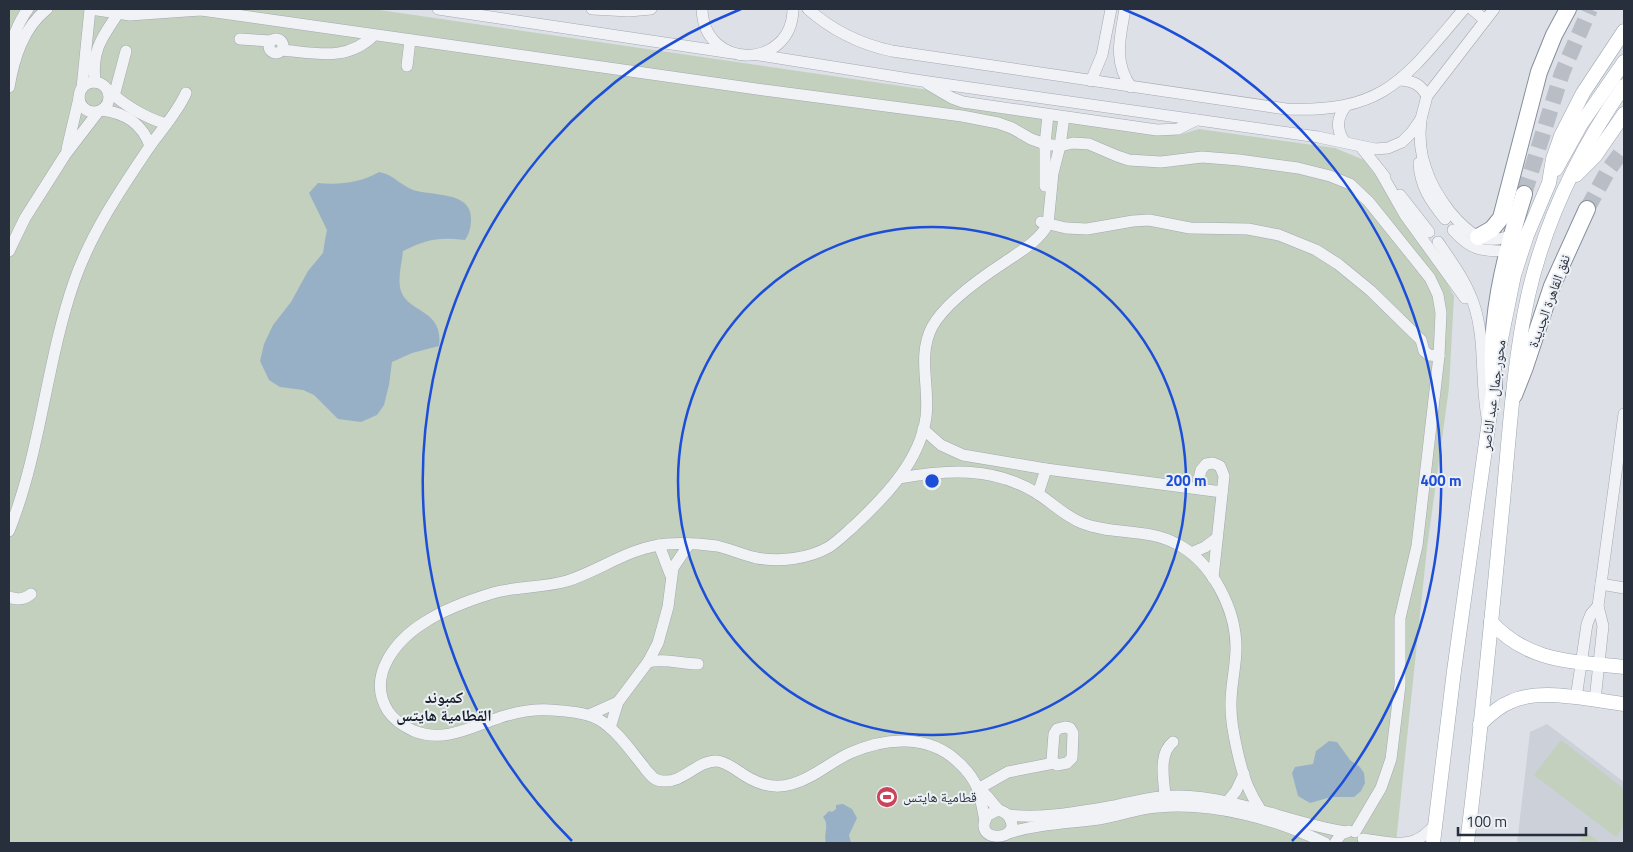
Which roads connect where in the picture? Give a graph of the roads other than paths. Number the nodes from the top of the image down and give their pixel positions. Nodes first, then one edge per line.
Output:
1 (28, 9) edge
2 (47, 9) edge
3 (91, 9) edge
4 (438, 9) edge
5 (592, 9) edge
6 (651, 9) edge
7 (702, 9) edge
8 (793, 9) edge
9 (808, 9) edge
10 (1112, 9) edge
11 (1125, 9) edge
12 (1464, 9) edge
13 (1472, 9) edge
14 (1494, 9) edge
15 (1568, 9) edge
16 (197, 10) edge
17 (120, 11) edge
18 (1485, 20) junction
19 (1624, 31) edge
20 (374, 35) junction
21 (240, 40) dead end
22 (410, 40) junction
23 (126, 51) dead end
24 (732, 54) junction
25 (759, 55) junction
26 (1624, 62) edge
27 (407, 66) dead end
28 (1401, 80) junction
29 (922, 81) junction
30 (1091, 81) junction
31 (95, 82) junction
32 (9, 84) edge
33 (1624, 86) edge
34 (1131, 87) junction
35 (110, 92) junction
36 (81, 93) junction
37 (186, 93) dead end
38 (1427, 96) junction
39 (1346, 106) junction
40 (100, 111) junction
41 (1624, 114) edge
42 (1048, 115) junction
43 (1064, 118) junction
44 (1421, 118) junction
45 (1196, 120) junction
46 (166, 124) junction
47 (1344, 141) junction
48 (1420, 142) junction
49 (1045, 144) junction
50 (150, 146) junction
51 (1060, 146) junction
52 (1361, 147) junction
53 (66, 155) junction
54 (1380, 171) junction
55 (1568, 181) junction
56 (1549, 183) junction
57 (1524, 194) tunnel mouth
58 (1587, 209) tunnel mouth
59 (1445, 220) dead end
60 (1044, 226) junction
61 (1453, 230) dead end
62 (1429, 232) dead end
63 (1512, 235) junction
64 (1478, 237) junction
65 (1438, 242) dead end
66 (9, 251) edge
67 (1508, 251) junction
68 (1479, 326) junction
69 (1441, 329) junction
70 (1421, 340) junction
71 (1439, 356) junction
72 (1494, 389) junction
73 (1514, 395) junction
74 (1624, 414) edge
75 (1488, 427) junction
76 (923, 429) junction
77 (1046, 469) junction
78 (898, 478) junction
79 (1197, 488) junction
80 (1222, 492) junction
81 (1038, 494) junction
82 (9, 531) edge
83 (1217, 538) junction
84 (689, 544) junction
85 (659, 545) junction
86 (1191, 553) junction
87 (671, 576) junction
88 (1213, 578) junction
89 (1601, 584) junction
90 (1624, 588) edge
91 (32, 594) dead end
92 (9, 597) edge
93 (1598, 606) junction
94 (1491, 622) junction
95 (658, 643) junction
96 (668, 660) junction
97 (648, 662) junction
98 (1581, 662) junction
99 (698, 664) dead end
100 (1599, 664) junction
101 (1624, 667) edge
102 (1576, 698) junction
103 (1595, 700) junction
104 (618, 702) junction
105 (1624, 704) edge
106 (589, 715) junction
107 (1480, 724) junction
108 (610, 728) junction
109 (1173, 742) dead end
110 (1054, 763) dead end
111 (1244, 774) junction
112 (978, 789) junction
113 (1165, 796) junction
114 (1228, 801) junction
115 (1260, 809) junction
116 (1003, 812) junction
117 (984, 822) junction
118 (1435, 825) junction
119 (1008, 833) junction
120 (1357, 837) edge
121 (1325, 843) edge
122 (1335, 843) edge
123 (1394, 843) edge
124 (1433, 843) edge
125 (1467, 843) edge

1 - 32 street
2 - 32 street
3 - 17 street
3 - 36 street
4 - 24 street
5 - 6 street
7 - 24 street
8 - 25 street
9 - 30 street
10 - 30 street
11 - 34 street
12 - 28 street
13 - 18 street
14 - 18 street
15 - 64 highway
16 - 17 street
16 - 20 street
17 - 31 street
18 - 38 street
19 - 56 main road, محور جمال عبد الناصر
20 - 21 street
20 - 22 street
22 - 27 street
22 - 49 street
23 - 35 street
24 - 25 street
25 - 29 street
26 - 56 main road
28 - 38 street
28 - 39 street
29 - 42 street
29 - 45 street
30 - 34 street
31 - 35 street
31 - 36 street
33 - 55 main road
34 - 39 street
35 - 40 street
35 - 46 street
36 - 40 street
36 - 53 street
37 - 46 street
38 - 44 street
39 - 47 street
40 - 50 street
40 - 53 street
41 - 55 main road, محور جمال عبد الناصر
42 - 43 street
42 - 49 street
43 - 45 street
43 - 51 street
44 - 48 street
44 - 52 street
45 - 47 street
46 - 50 street
47 - 52 street
48 - 59 street
48 - 64 street
49 - 51 street
49 - 60 street
50 - 82 street
51 - 60 street
51 - 69 street
52 - 54 street
53 - 66 street
54 - 62 street
54 - 68 street
55 - 73 main road, محور جمال عبد الناصر
56 - 72 main road, محور جمال عبد الناصر
57 - 63 highway
58 - 73 highway, نفق القاهرة الجديدة
60 - 70 street
60 - 76 street
61 - 67 street
63 - 64 street
63 - 67 highway
65 - 68 street
67 - 72 highway
68 - 75 street
69 - 70 street
69 - 71 street
70 - 71 street
71 - 120 street
72 - 75 main road, محور جمال عبد الناصر
73 - 94 main road, محور جمال عبد الناصر
74 - 89 street
75 - 118 main road, محور جمال عبد الناصر
76 - 77 street
76 - 78 street
77 - 79 street
77 - 81 street
78 - 81 street
78 - 84 street
79 - 80 street
79 - 80 street
80 - 83 street
81 - 86 street
83 - 86 street
83 - 88 street
84 - 85 street
84 - 87 street
85 - 87 street
85 - 106 street
86 - 88 street
87 - 95 street
88 - 111 street
89 - 90 street
89 - 93 street
91 - 92 street
93 - 98 street
93 - 100 street
94 - 98 main road
94 - 107 main road, محور جمال عبد الناصر
95 - 96 street
95 - 97 street
96 - 97 street
96 - 99 street
97 - 104 street
98 - 100 main road
98 - 102 street
100 - 101 main road
100 - 103 street
102 - 103 main road
102 - 107 main road
103 - 105 main road
104 - 106 street
104 - 108 street
106 - 108 street
107 - 125 main road, محور جمال عبد الناصر
108 - 112 street
109 - 113 street
110 - 112 street
111 - 114 street
111 - 115 street
112 - 116 street
112 - 117 street
113 - 114 street
113 - 116 street
114 - 115 street
115 - 120 street
116 - 117 street
116 - 119 street
117 - 119 street
118 - 123 street
118 - 124 main road, محور جمال عبد الناصر
119 - 121 street
120 - 122 street
120 - 123 street

